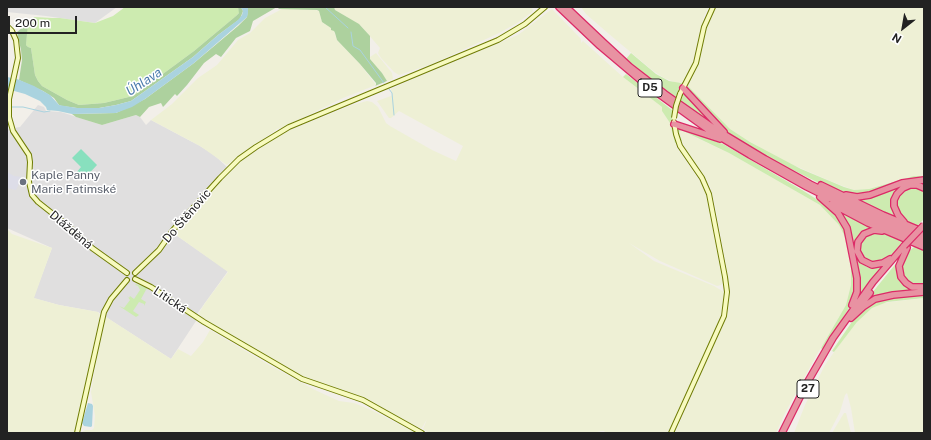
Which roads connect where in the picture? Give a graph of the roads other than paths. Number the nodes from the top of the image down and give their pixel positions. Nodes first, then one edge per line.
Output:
1 (545, 7) edge
2 (559, 7) edge
3 (566, 7) edge
4 (712, 7) edge
5 (7, 26) edge
6 (683, 88) junction
7 (674, 121) junction
8 (727, 139) junction
9 (765, 159) junction
10 (924, 180) edge
11 (798, 182) junction
12 (816, 183) junction
13 (924, 188) edge
14 (820, 197) junction
15 (924, 225) edge
16 (909, 226) junction
17 (924, 231) edge
18 (888, 232) junction
19 (924, 238) edge
20 (923, 246) edge
21 (905, 247) junction
22 (896, 254) junction
23 (127, 273) junction
24 (135, 273) junction
25 (136, 279) junction
26 (128, 280) junction
27 (924, 287) edge
28 (924, 292) edge
29 (851, 318) junction
30 (843, 324) junction
31 (77, 433) edge
32 (422, 433) edge
33 (671, 433) edge
34 (782, 433) edge
35 (786, 433) edge

1 - 24 street, Do Štěnovic
2 - 8 highway, D5
3 - 8 highway, D5
4 - 6 street
5 - 23 street, Dlážděná
6 - 7 street, bridge
6 - 8 highway
7 - 8 highway
7 - 33 street
8 - 9 highway, D5
8 - 11 highway, D5
9 - 12 highway
9 - 19 highway, D5
10 - 12 highway
11 - 14 highway
11 - 20 highway, D5
12 - 16 highway
13 - 16 highway
14 - 18 highway
14 - 30 highway
15 - 21 highway, 27, bridge
16 - 17 highway
17 - 21 highway, 27
18 - 20 highway
18 - 22 highway
21 - 22 highway, 27
21 - 27 highway
21 - 29 highway, 27
22 - 30 highway, 27
23 - 24 street
23 - 26 street
24 - 25 street
25 - 26 street
25 - 32 street, Litická
26 - 31 street
28 - 29 highway
29 - 35 highway, 27
30 - 34 highway, 27

